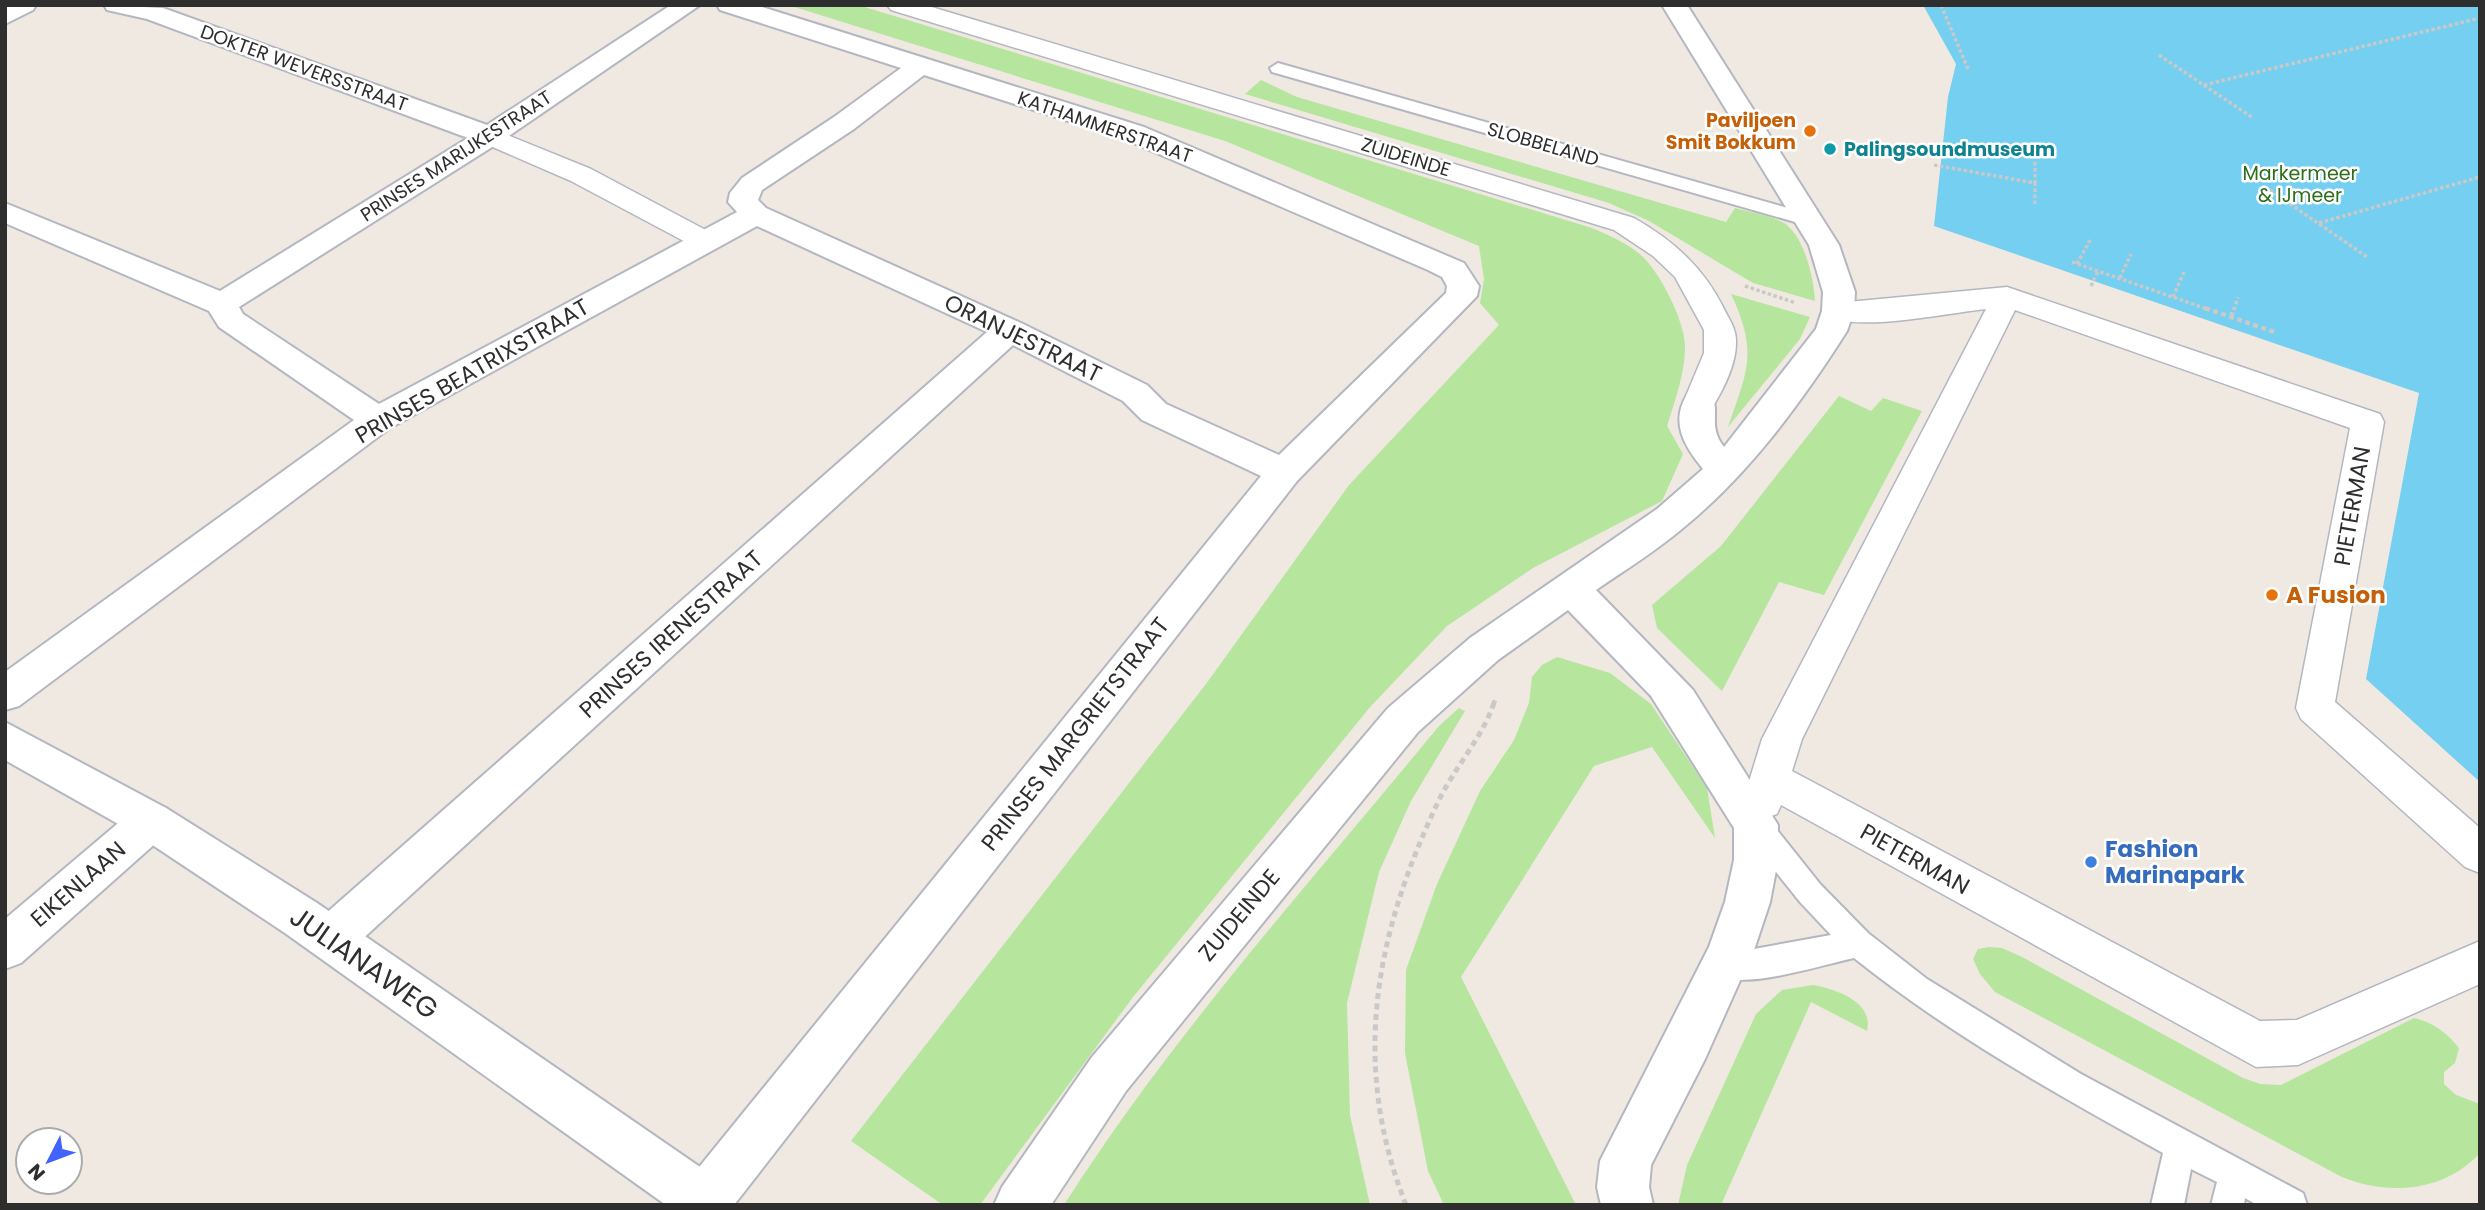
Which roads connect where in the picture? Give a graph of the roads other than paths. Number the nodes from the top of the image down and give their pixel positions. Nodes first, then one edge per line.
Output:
1 (24, 5) edge
2 (116, 5) edge
3 (688, 5) edge
4 (729, 5) edge
5 (899, 5) edge
6 (1674, 5) edge
7 (5, 16) edge
8 (920, 66) junction
9 (1278, 68) dead end
10 (491, 136) junction
11 (5, 212) edge
12 (756, 214) junction
13 (1809, 220) junction
14 (705, 241) junction
15 (1463, 286) joint
16 (2007, 298) junction
17 (222, 304) junction
18 (1838, 311) junction
19 (1010, 330) junction
20 (1699, 403) joint
21 (378, 420) junction
22 (1724, 470) junction
23 (1284, 472) junction
24 (1571, 589) junction
25 (5, 694) edge
26 (5, 738) edge
27 (1770, 779) junction
28 (150, 821) junction
29 (1756, 825) junction
30 (2480, 854) edge
31 (331, 938) junction
32 (1858, 943) junction
33 (5, 948) edge
34 (2480, 962) edge
35 (1725, 966) junction
36 (2180, 1147) junction
37 (2231, 1190) edge
38 (708, 1202) edge
39 (1020, 1205) edge
40 (1626, 1205) edge
41 (2166, 1205) edge
42 (2291, 1205) edge

1 - 7 street
2 - 10 street, DOKTER WEVERSSTRAAT
3 - 10 street, PRINSES MARIJKESTRAAT
4 - 8 street, KATHAMMERSTRAAT
5 - 20 street, ZUIDEINDE
6 - 13 street
8 - 12 street
8 - 15 street, KATHAMMERSTRAAT
9 - 13 lane, SLOBBELAND
10 - 14 street
10 - 17 street, PRINSES MARIJKESTRAAT
11 - 17 street
12 - 14 street, PRINSES BEATRIXSTRAAT
12 - 19 street, ORANJESTRAAT
13 - 18 street
14 - 21 street, PRINSES BEATRIXSTRAAT
15 - 23 street, PRINSES MARGRIETSTRAAT
16 - 18 street, PIETERMAN
16 - 27 street
16 - 30 street, PIETERMAN
17 - 21 street
18 - 22 street, ZUIDEINDE
19 - 23 street, ORANJESTRAAT
19 - 31 street, PRINSES IRENESTRAAT
20 - 22 street, ZUIDEINDE
21 - 25 street, PRINSES BEATRIXSTRAAT
22 - 24 street, ZUIDEINDE
23 - 38 street, PRINSES MARGRIETSTRAAT
24 - 29 street
24 - 39 street, ZUIDEINDE
26 - 28 street, JULIANAWEG
27 - 29 street
27 - 34 street, PIETERMAN
28 - 31 street, JULIANAWEG
28 - 33 street, EIKENLAAN
29 - 32 lane
29 - 35 street
31 - 38 street, JULIANAWEG
32 - 35 lane
32 - 36 lane
35 - 40 street
36 - 37 lane
36 - 41 lane
37 - 42 lane

